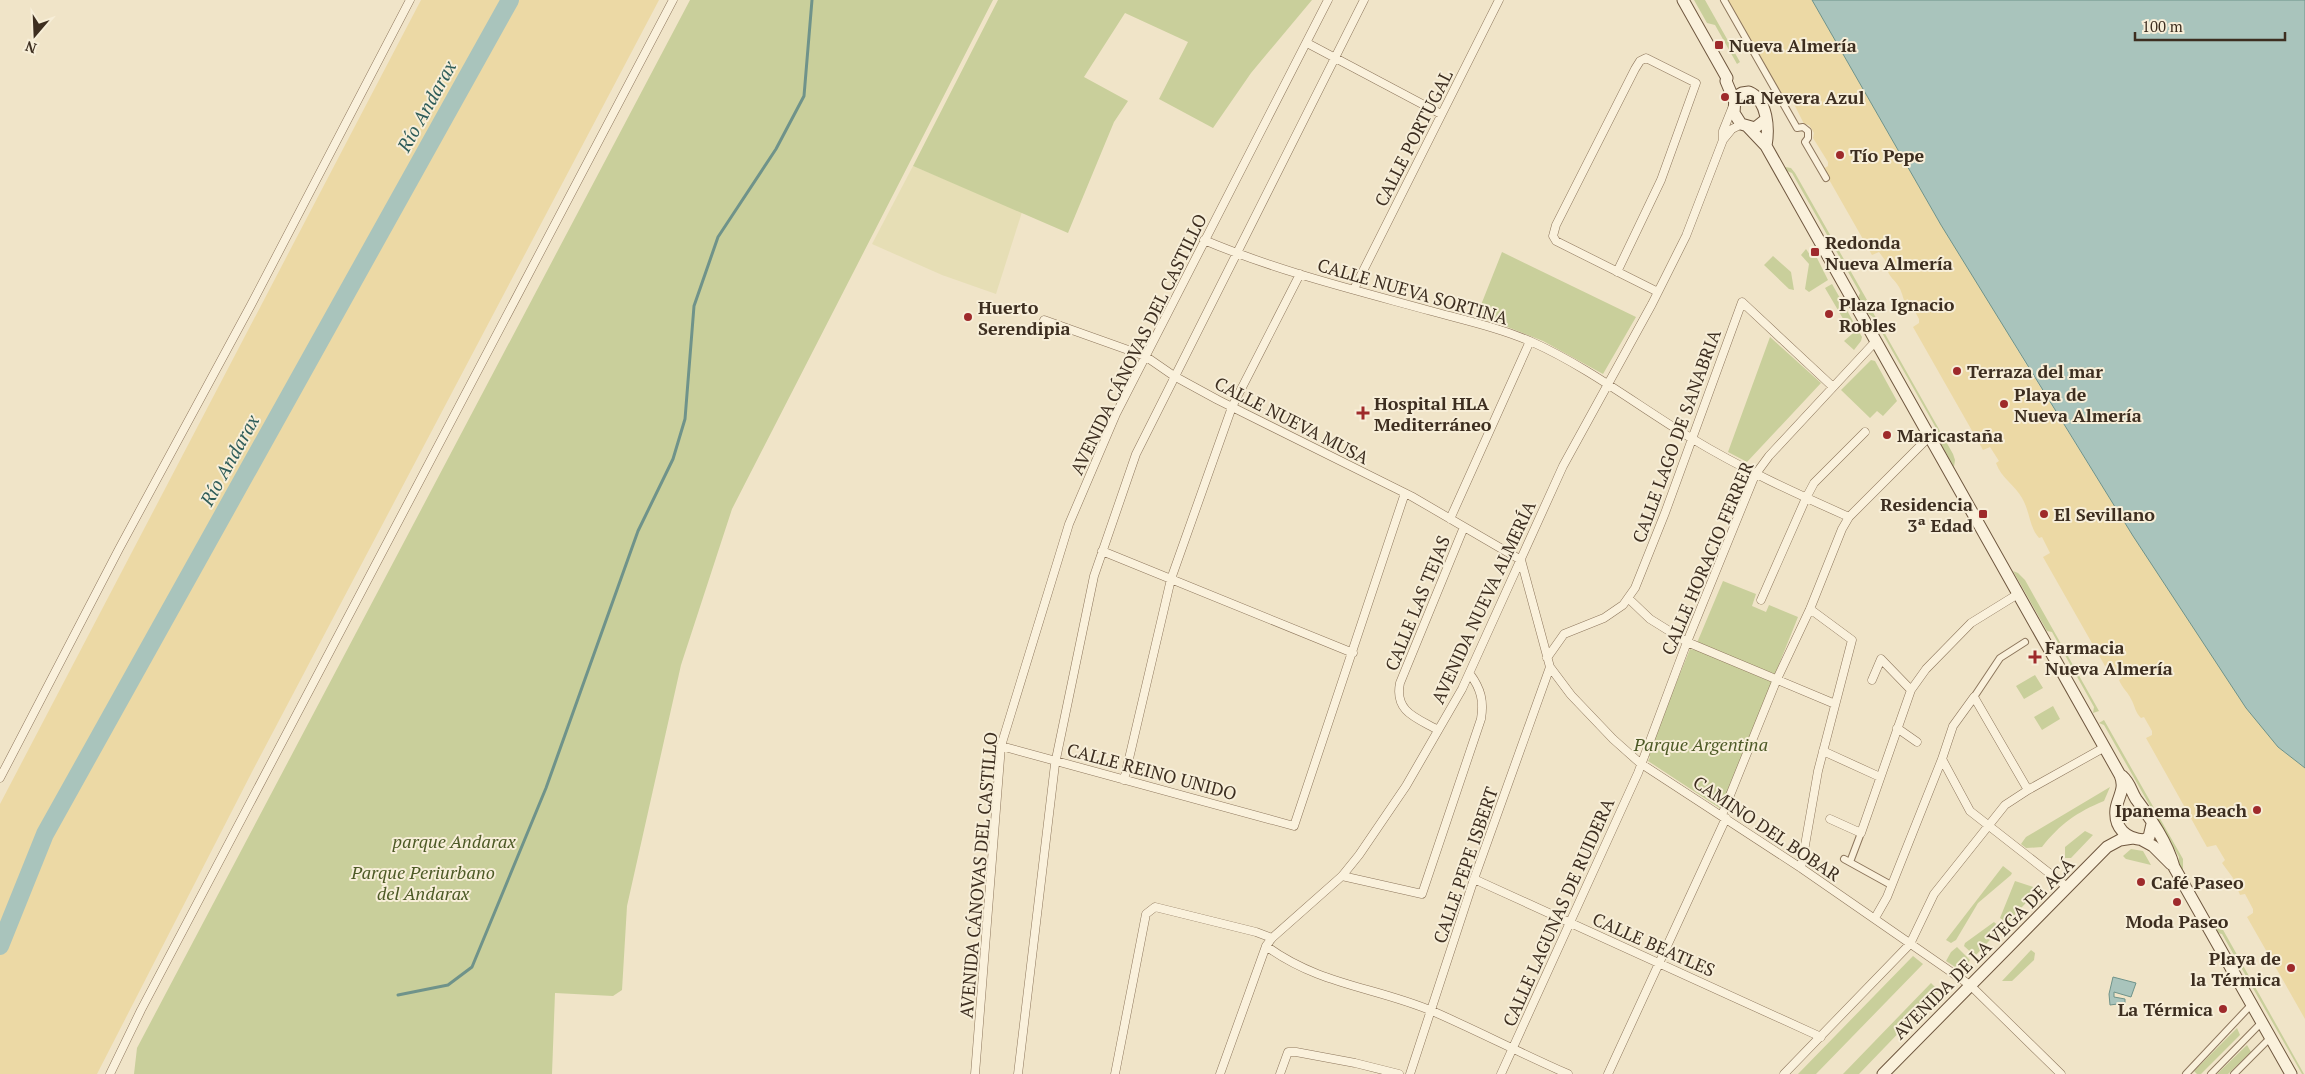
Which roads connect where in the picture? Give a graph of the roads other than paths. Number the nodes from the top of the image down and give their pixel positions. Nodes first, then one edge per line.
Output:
1 (410, 0) edge
2 (672, 0) edge
3 (1328, 0) edge
4 (1364, 0) edge
5 (1499, 0) edge
6 (1683, 0) edge
7 (1724, 0) edge
8 (1307, 43) junction
9 (1334, 57) junction
10 (1727, 78) junction
11 (1746, 92) junction
12 (1733, 103) junction
13 (1441, 114) junction
14 (1765, 120) junction
15 (1745, 126) junction
16 (1723, 140) junction
17 (1766, 146) junction
18 (1826, 178) dead end
19 (1204, 240) junction
20 (1237, 254) junction
21 (1617, 272) junction
22 (1300, 274) junction
23 (1354, 289) junction
24 (1658, 292) junction
25 (1044, 320) dead end
26 (1530, 341) junction
27 (1875, 342) junction
28 (1145, 356) junction
29 (1174, 376) junction
30 (1607, 384) junction
31 (1833, 387) junction
32 (1232, 407) junction
33 (1864, 432) dead end
34 (1930, 437) junction
35 (1691, 438) junction
36 (1755, 475) junction
37 (1405, 493) junction
38 (1806, 498) junction
39 (1849, 517) junction
40 (1450, 519) junction
41 (1464, 527) junction
42 (1102, 551) junction
43 (1521, 560) junction
44 (1171, 579) junction
45 (2018, 594) junction
46 (1628, 598) junction
47 (1761, 600) dead end
48 (1810, 610) junction
49 (1687, 642) junction
50 (2025, 642) dead end
51 (1353, 654) junction
52 (1547, 658) junction
53 (1550, 667) junction
54 (1470, 674) junction
55 (1777, 679) junction
56 (1872, 680) dead end
57 (1911, 690) junction
58 (1974, 697) junction
59 (1835, 704) junction
60 (1897, 728) junction
61 (1438, 730) junction
62 (1917, 742) dead end
63 (1001, 746) junction
64 (2105, 747) junction
65 (1823, 751) junction
66 (1942, 759) junction
67 (1056, 761) junction
68 (1640, 762) junction
69 (2120, 775) junction
70 (1880, 777) junction
71 (0, 778) edge
72 (1124, 780) junction
73 (2028, 790) junction
74 (2136, 798) junction
75 (2119, 801) junction
76 (1724, 816) junction
77 (1830, 819) dead end
78 (2117, 819) junction
79 (2152, 824) junction
80 (1989, 826) junction
81 (1861, 834) junction
82 (2138, 839) junction
83 (2108, 846) junction
84 (1844, 859) dead end
85 (1850, 862) junction
86 (2174, 867) junction
87 (1801, 868) junction
88 (1342, 876) junction
89 (1474, 879) junction
90 (1891, 885) junction
91 (2067, 887) junction
92 (1875, 918) junction
93 (1570, 922) junction
94 (1272, 938) junction
95 (1910, 944) junction
96 (1266, 946) junction
97 (1658, 962) junction
98 (1970, 985) junction
99 (2251, 1005) junction
100 (1431, 1011) junction
101 (2261, 1023) junction
102 (1821, 1037) junction
103 (2270, 1038) junction
104 (1512, 1050) junction
105 (110, 1074) edge
106 (975, 1074) edge
107 (1018, 1074) edge
108 (1115, 1074) edge
109 (1220, 1074) edge
110 (1280, 1074) edge
111 (1399, 1074) edge
112 (1410, 1074) edge
113 (1501, 1074) edge
114 (1568, 1074) edge
115 (1608, 1074) edge
116 (1784, 1074) edge
117 (1883, 1074) edge
118 (2061, 1074) edge
119 (2186, 1074) edge
120 (2210, 1074) edge
121 (2234, 1074) edge
122 (2290, 1074) edge

1 - 71 street
2 - 105 street
3 - 8 street, AVENIDA CÁNOVAS DEL CASTILLO
4 - 9 street
5 - 13 street, CALLE PORTUGAL
6 - 10 main road
7 - 18 street
8 - 9 street
8 - 19 street, AVENIDA CÁNOVAS DEL CASTILLO
9 - 13 street
9 - 20 street
10 - 11 main road
10 - 12 main road
11 - 12 main road
11 - 14 main road
12 - 15 main road
12 - 16 street, AVENIDA NUEVA ALMERÍA
13 - 23 street, CALLE PORTUGAL
14 - 15 main road
14 - 17 main road
15 - 16 street, AVENIDA NUEVA ALMERÍA
15 - 17 main road
16 - 24 street, AVENIDA NUEVA ALMERÍA
17 - 27 main road
19 - 20 street, CALLE NUEVA SORTINA
19 - 28 street, AVENIDA CÁNOVAS DEL CASTILLO
20 - 22 street, CALLE NUEVA SORTINA
20 - 29 street
21 - 21 street
21 - 24 street
22 - 23 street, CALLE NUEVA SORTINA
22 - 32 street
23 - 26 street, CALLE NUEVA SORTINA
24 - 30 street, AVENIDA NUEVA ALMERÍA
25 - 28 street, CALLE NUEVA MUSA
26 - 30 street, CALLE NUEVA SORTINA
26 - 40 street
27 - 31 street, CALLE HORACIO FERRER
27 - 34 main road
28 - 29 street, CALLE NUEVA MUSA
28 - 63 street, AVENIDA CÁNOVAS DEL CASTILLO
29 - 32 street, CALLE NUEVA MUSA
29 - 42 street
30 - 35 street, CALLE NUEVA SORTINA
30 - 43 street, AVENIDA NUEVA ALMERÍA
31 - 35 street, CALLE LAGO DE SANABRIA
31 - 36 street, CALLE HORACIO FERRER
32 - 37 street, CALLE NUEVA MUSA
32 - 44 street
33 - 38 street
34 - 39 street
34 - 45 main road
35 - 36 street, CALLE NUEVA SORTINA
35 - 46 street, CALLE LAGO DE SANABRIA
36 - 38 street, CALLE NUEVA SORTINA
36 - 49 street, CALLE HORACIO FERRER
37 - 40 street, CALLE NUEVA MUSA
37 - 51 street
38 - 39 street, CALLE NUEVA SORTINA
38 - 47 street
39 - 48 street
40 - 41 street, CALLE NUEVA MUSA
41 - 43 street, CALLE NUEVA MUSA
41 - 61 street, CALLE LAS TEJAS
42 - 44 street
42 - 67 street
43 - 52 street, CAMINO DEL BOBAR
43 - 54 street, AVENIDA NUEVA ALMERÍA
44 - 51 street
44 - 72 street
45 - 57 street
45 - 64 main road
46 - 49 street
46 - 52 street, CALLE LAGO DE SANABRIA
48 - 55 street
48 - 59 street
49 - 55 street
49 - 68 street, CALLE HORACIO FERRER
50 - 58 street
51 - 72 street, CALLE REINO UNIDO
52 - 53 street, CAMINO DEL BOBAR
53 - 68 street, CAMINO DEL BOBAR
53 - 89 street, CALLE PEPE ISBERT
54 - 61 street, AVENIDA NUEVA ALMERÍA
54 - 88 street
55 - 59 street
55 - 76 street
56 - 57 street
57 - 60 street
58 - 66 street
58 - 73 street
59 - 65 street
60 - 62 street
60 - 70 street
61 - 88 street, AVENIDA NUEVA ALMERÍA
63 - 67 street, CALLE REINO UNIDO
63 - 106 street, AVENIDA CÁNOVAS DEL CASTILLO
64 - 69 main road
64 - 73 street
65 - 70 street
65 - 87 street
66 - 80 street
66 - 90 street
67 - 72 street, CALLE REINO UNIDO
67 - 107 street
68 - 76 street, CAMINO DEL BOBAR
68 - 93 street, CALLE LAGUNAS DE RUIDERA
69 - 74 main road
69 - 75 main road
70 - 81 street
73 - 80 street
74 - 75 main road
74 - 79 main road
75 - 78 main road
76 - 87 street, CAMINO DEL BOBAR
76 - 97 street
77 - 81 street
78 - 82 main road
78 - 83 main road, AVENIDA DE LA VEGA DE ACÁ
79 - 82 main road
79 - 86 main road
80 - 91 street
80 - 95 street
81 - 85 street
82 - 83 main road, AVENIDA DE LA VEGA DE ACÁ
82 - 86 main road
83 - 91 main road, AVENIDA DE LA VEGA DE ACÁ
84 - 85 street
85 - 90 street
86 - 99 main road
87 - 92 street, CAMINO DEL BOBAR
88 - 94 street, AVENIDA NUEVA ALMERÍA
89 - 93 street, CALLE BEATLES
89 - 100 street, CALLE PEPE ISBERT
90 - 92 street
91 - 98 main road, AVENIDA DE LA VEGA DE ACÁ
92 - 95 street, CAMINO DEL BOBAR
93 - 97 street, CALLE BEATLES
93 - 104 street, CALLE LAGUNAS DE RUIDERA
94 - 96 street, AVENIDA NUEVA ALMERÍA
94 - 108 street
95 - 98 street, CAMINO DEL BOBAR
95 - 102 street
96 - 100 street
96 - 109 street, AVENIDA NUEVA ALMERÍA
97 - 102 street, CALLE BEATLES
97 - 115 street
98 - 117 main road, AVENIDA DE LA VEGA DE ACÁ
98 - 118 street, CAMINO DEL BOBAR
99 - 101 main road
99 - 119 street
100 - 104 street
100 - 112 street, CALLE PEPE ISBERT
101 - 103 main road
101 - 120 street
102 - 116 street
103 - 121 street
103 - 122 main road
104 - 113 street, CALLE LAGUNAS DE RUIDERA
104 - 114 street
110 - 111 street

